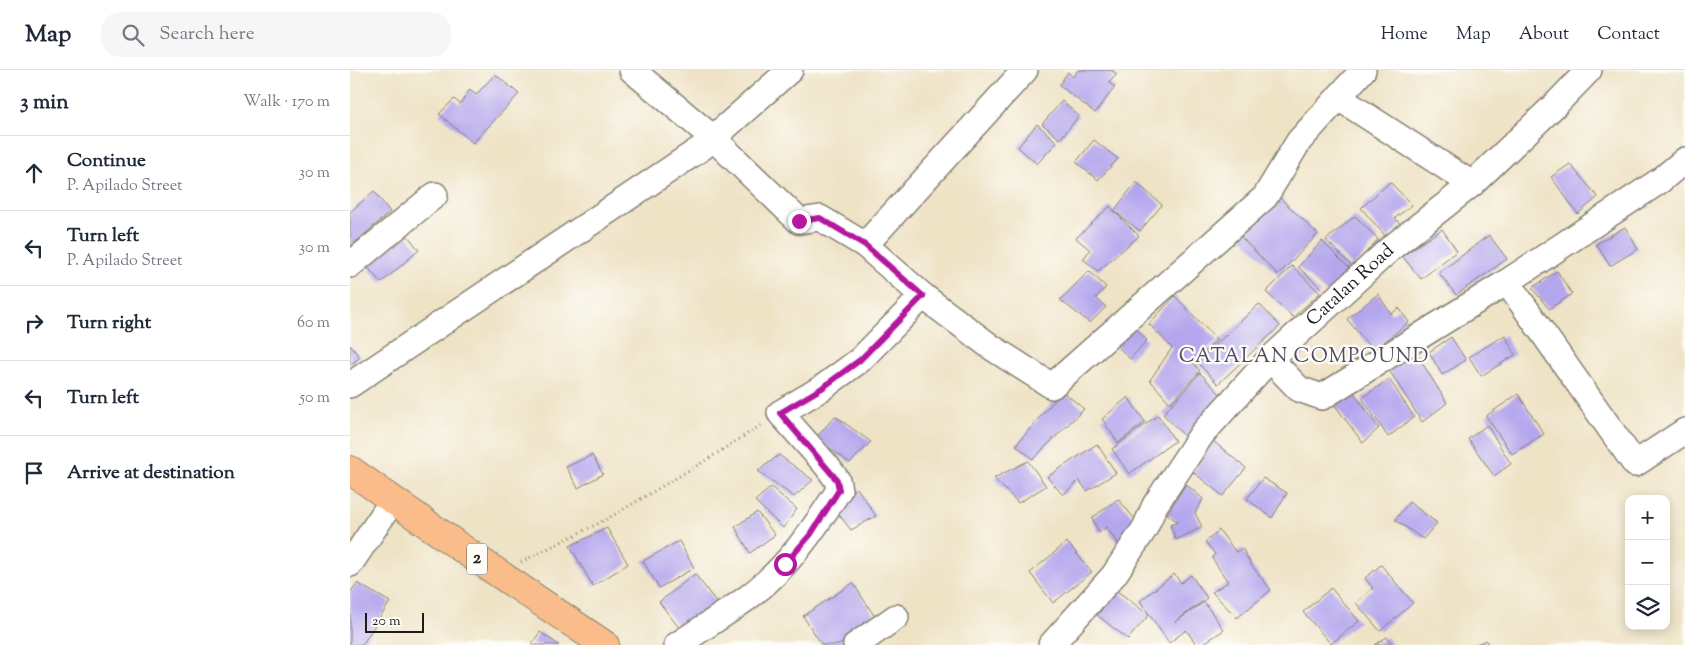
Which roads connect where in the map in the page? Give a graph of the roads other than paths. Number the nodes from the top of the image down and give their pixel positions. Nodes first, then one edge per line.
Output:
1 (632, 70) edge
2 (790, 70) edge
3 (1025, 70) edge
4 (1363, 70) edge
5 (1589, 70) edge
6 (1338, 98) junction
7 (713, 138) junction
8 (1685, 160) edge
9 (1472, 184) junction
10 (436, 195) dead end
11 (865, 245) junction
12 (350, 265) edge
13 (1507, 282) junction
14 (923, 296) junction
15 (1270, 359) junction
16 (350, 385) edge
17 (1685, 431) edge
18 (350, 470) edge
19 (393, 500) junction
20 (350, 564) edge
21 (896, 617) dead end
22 (593, 642) edge
23 (677, 645) edge
24 (856, 645) edge
25 (1051, 645) edge

1 - 7 street
2 - 7 street
3 - 11 street
4 - 6 street
5 - 9 street, Catalan Road
6 - 9 street
6 - 14 street
7 - 11 street
7 - 16 street
8 - 13 street
9 - 15 street, Catalan Road
10 - 12 street
11 - 14 street
13 - 15 street
13 - 17 street
14 - 23 street
15 - 25 street, Catalan Road
18 - 19 main road, 2
19 - 20 street
19 - 22 main road, 2
21 - 24 street

